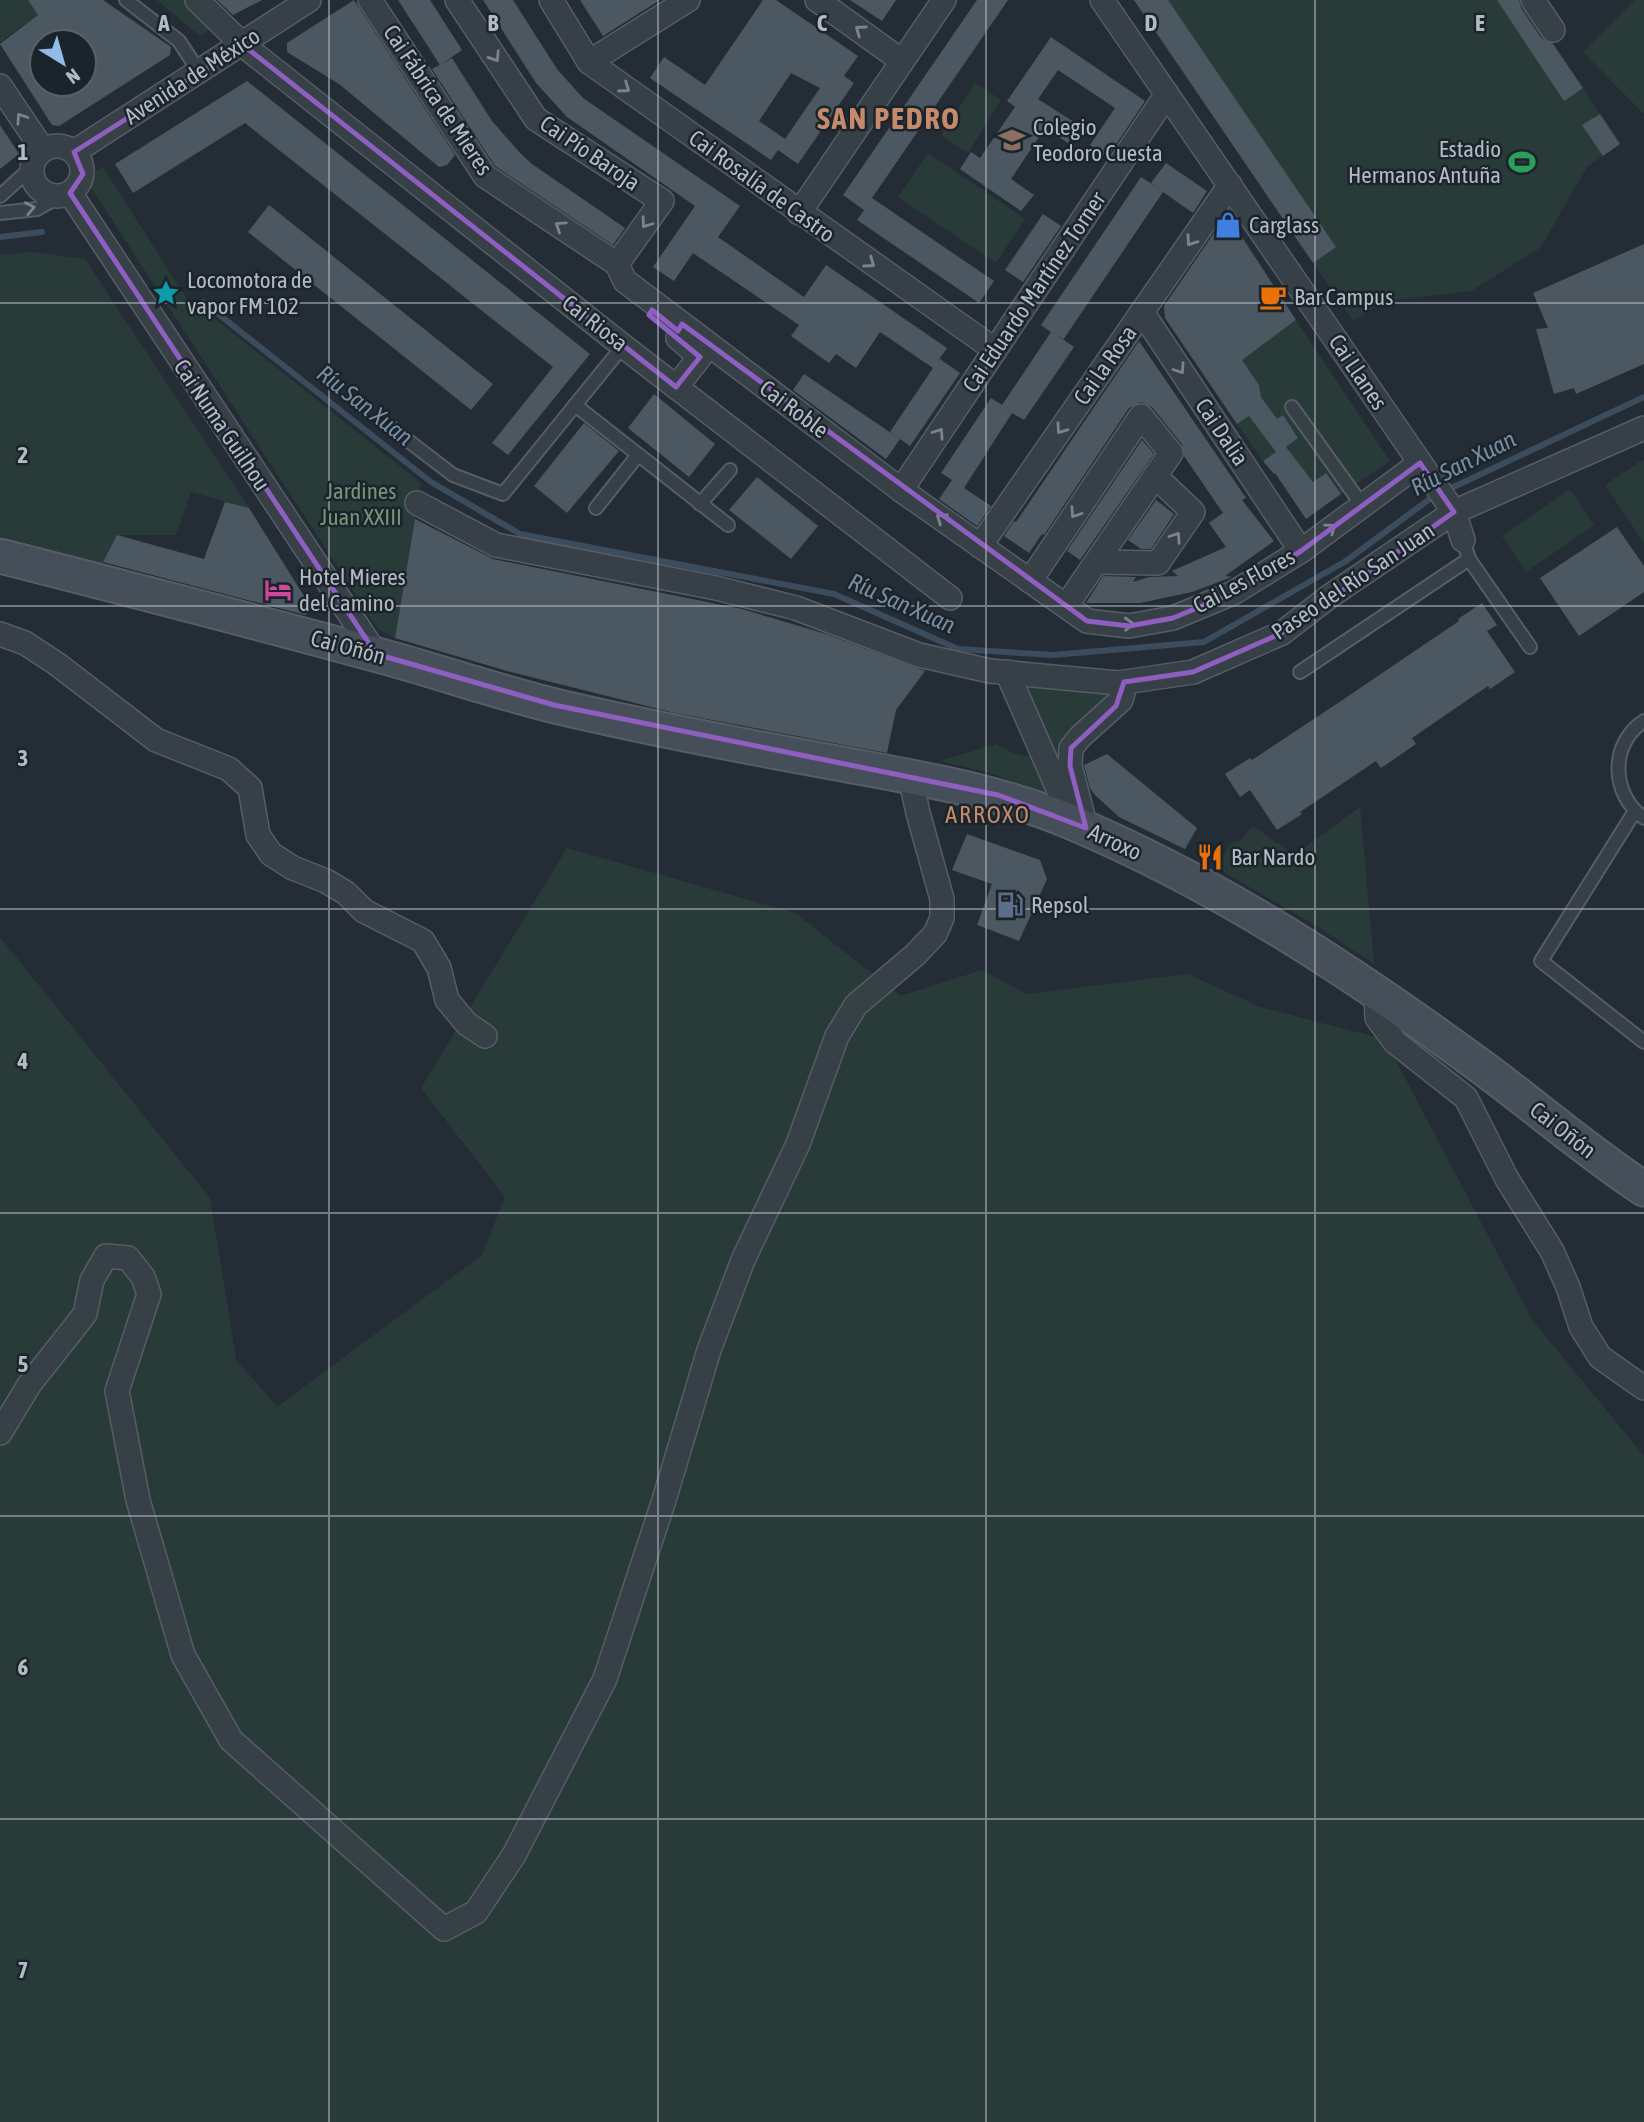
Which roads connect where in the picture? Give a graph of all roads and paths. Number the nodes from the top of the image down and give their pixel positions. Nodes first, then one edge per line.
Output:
1 (125, 0) edge
2 (197, 0) edge
3 (309, 0) edge
4 (370, 0) edge
5 (457, 0) edge
6 (551, 0) edge
7 (688, 0) edge
8 (817, 0) edge
9 (944, 0) edge
10 (1102, 0) edge
11 (1533, 0) edge
12 (1553, 30) dead end
13 (243, 45) junction
14 (902, 61) junction
15 (589, 62) junction
16 (200, 73) junction
17 (0, 86) edge
18 (1167, 94) junction
19 (74, 152) junction
20 (37, 159) junction
21 (1230, 185) junction
22 (64, 195) junction
23 (0, 196) edge
24 (0, 213) edge
25 (799, 213) junction
26 (617, 264) junction
27 (1142, 312) junction
28 (682, 324) junction
29 (623, 346) junction
30 (995, 350) junction
31 (676, 387) junction
32 (575, 405) junction
33 (1292, 407) dead end
34 (389, 426) dead end
35 (1644, 428) edge
36 (638, 455) junction
37 (1420, 463) junction
38 (730, 470) dead end
39 (1155, 476) junction
40 (901, 489) junction
41 (417, 503) dead end
42 (701, 504) junction
43 (1362, 505) junction
44 (596, 508) dead end
45 (1454, 512) junction
46 (728, 525) dead end
47 (980, 546) junction
48 (1466, 549) junction
49 (1301, 551) junction
50 (0, 556) edge
51 (1097, 562) junction
52 (1027, 578) junction
53 (950, 598) dead end
54 (1066, 606) junction
55 (0, 634) edge
56 (1530, 647) dead end
57 (376, 654) junction
58 (1007, 672) junction
59 (1300, 672) dead end
60 (1118, 682) junction
61 (1644, 721) edge
62 (697, 736) joint
63 (910, 776) junction
64 (1639, 814) edge
65 (1078, 825) junction
66 (1376, 990) junction
67 (485, 1036) dead end
68 (1644, 1042) edge
69 (1484, 1068) joint
70 (1644, 1189) edge
71 (1644, 1388) edge
72 (0, 1433) edge

1 - 16 lane
2 - 13 street, Cai Riosa
3 - 13 street, Avenida de México
26 -> 4 street, Cai Fábrica de Mieres
5 -> 26 street, Cai Pío Baroja
6 - 15 street, Cai Rosalía de Castro
7 - 15 street
14 -> 8 street
9 - 14 street
10 - 18 street, Cai Llanes
11 - 12 street
13 - 16 street, Avenida de México
13 - 29 street, Cai Riosa
14 - 25 street
15 -> 25 street, Cai Rosalía de Castro
16 - 19 street, Avenida de México
20 -> 17 street
18 - 21 street, Cai Llanes
18 - 30 street, Cai Eduardo Martínez Torner
19 - 20 street
19 - 22 street
20 - 22 street
20 - 23 lane
21 -> 27 street, Cai la Rosa
21 - 37 street, Cai Llanes
24 -> 22 lane
22 - 57 street, Cai Numa Guilhou
25 -> 30 street, Cai Rosalía de Castro
26 - 28 street, Cai Roble
27 -> 47 street, Cai la Rosa
27 -> 49 street, Cai Dalia
28 - 31 street
28 - 40 street, Cai Roble
29 - 31 street, Cai Riosa
29 - 32 lane
40 -> 30 street, Cai Eduardo Martínez Torner
31 - 53 street, Cai Riosa
32 - 34 lane
32 - 36 lane
33 - 43 lane
35 - 45 street, Paseo del Río San Juan
36 - 42 lane
36 - 44 lane
37 - 43 street, Cai Les Flores
37 - 45 street, Cai Llanes
38 - 42 lane
39 - 51 street
51 -> 39 street
39 -> 52 street
47 -> 40 street, Cai Roble
41 - 58 street, Paseo del Río San Juan
42 - 46 lane
49 -> 43 street, Cai Les Flores
45 - 48 street, Cai Llanes
45 - 60 street, Paseo del Río San Juan
47 - 52 street, Cai Les Flores
48 - 56 lane
48 - 59 lane
54 -> 49 street, Cai Les Flores
50 - 57 street, Cai Oñón
51 - 54 street
52 - 54 street, Cai Les Flores
55 - 67 street
57 - 62 street, Cai Oñón
58 - 60 street, Paseo del Río San Juan
58 - 65 street
60 - 65 street
61 - 64 lane
62 - 63 street, Arroxo
63 - 65 street, Arroxo
63 - 72 street
64 - 68 lane
65 - 66 street, Arroxo
66 - 69 street, Arroxo
66 - 71 street
69 - 70 street, Cai Oñón

